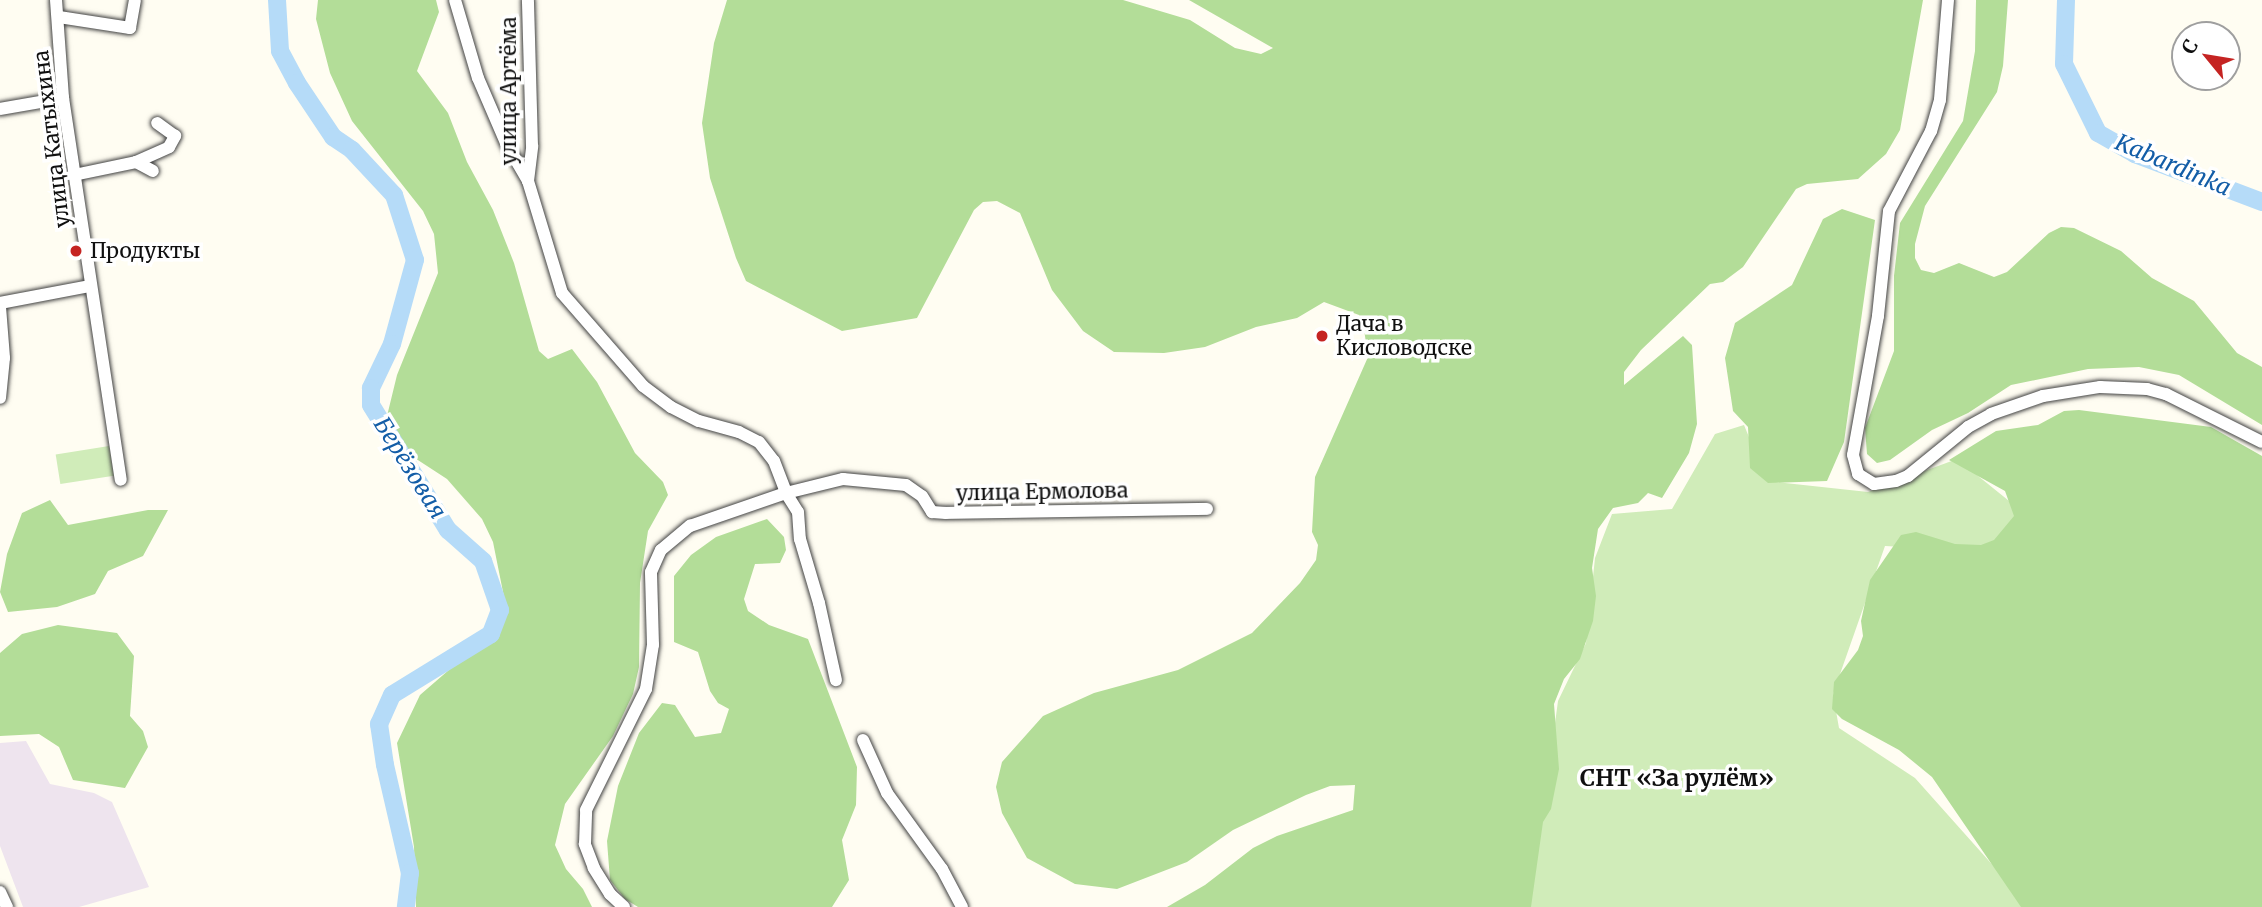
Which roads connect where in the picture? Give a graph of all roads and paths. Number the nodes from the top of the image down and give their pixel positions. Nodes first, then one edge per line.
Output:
1 (56, 0) edge
2 (135, 0) edge
3 (455, 0) edge
4 (528, 0) edge
5 (1948, 0) edge
6 (59, 17) junction
7 (63, 98) junction
8 (0, 109) edge
9 (157, 123) dead end
10 (136, 162) junction
11 (153, 171) dead end
12 (74, 175) junction
13 (528, 181) junction
14 (90, 286) junction
15 (0, 305) edge
16 (0, 398) edge
17 (2262, 442) edge
18 (121, 480) dead end
19 (786, 493) junction
20 (1207, 509) dead end
21 (836, 680) dead end
22 (863, 740) dead end
23 (0, 892) edge
24 (6, 907) edge
25 (624, 907) edge
26 (962, 907) edge

1 - 6 street, улица Катыхина
2 - 6 street
3 - 13 street
4 - 13 street, улица Артёма
5 - 17 street
6 - 7 street, улица Катыхина
7 - 8 street
7 - 12 street, улица Катыхина
9 - 10 street
10 - 11 street
10 - 12 street
12 - 14 street, улица Катыхина
13 - 19 street
14 - 15 street
14 - 18 street, улица Катыхина
15 - 16 street
19 - 20 street, улица Ермолова
19 - 21 street
19 - 25 street, улица Ермолова
22 - 26 street
23 - 24 street

